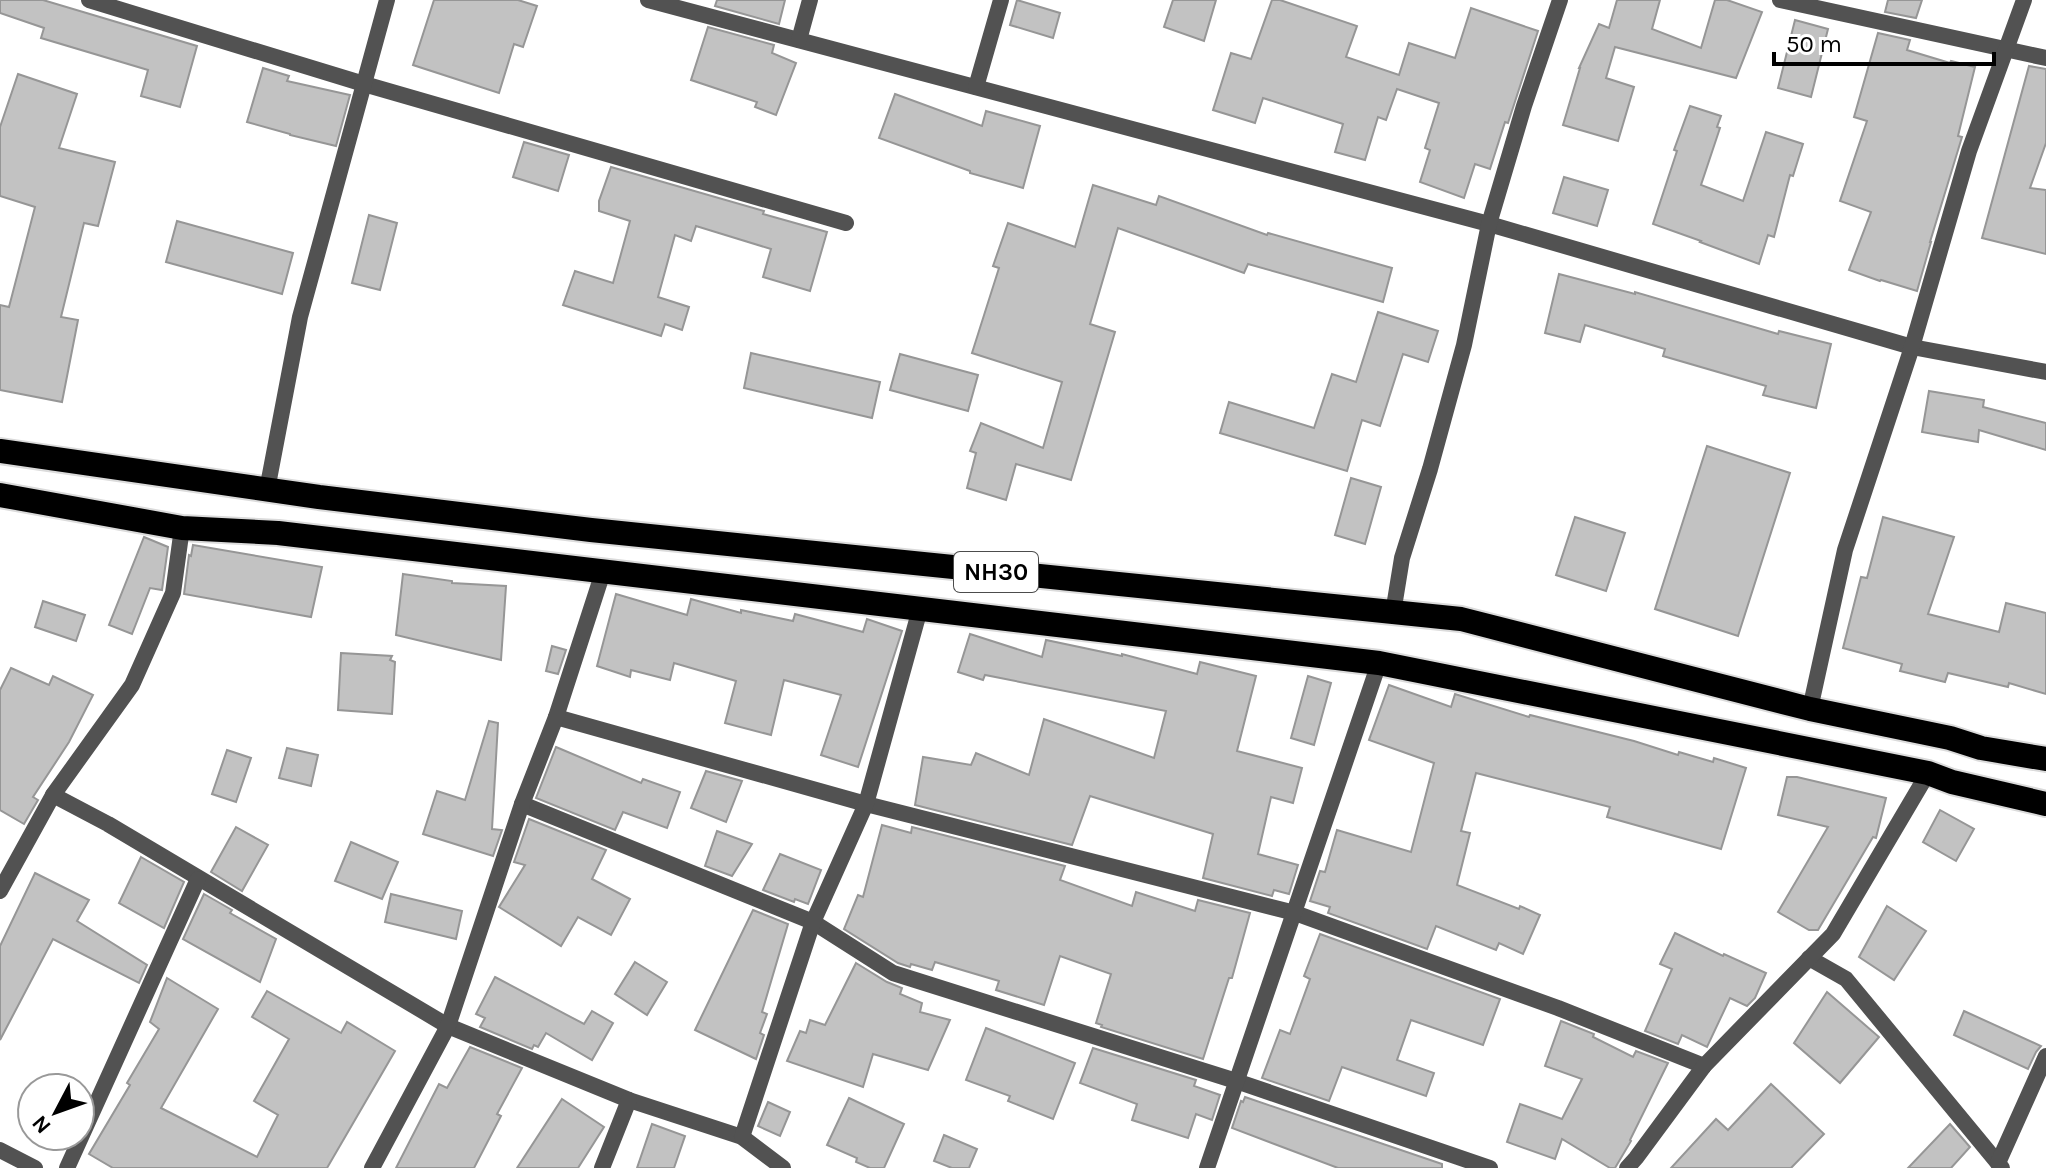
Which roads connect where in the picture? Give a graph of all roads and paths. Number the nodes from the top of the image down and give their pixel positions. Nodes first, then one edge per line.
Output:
1 (89, 0) edge
2 (387, 0) edge
3 (648, 0) edge
4 (810, 0) edge
5 (1001, 0) edge
6 (1560, 0) edge
7 (1780, 0) edge
8 (2024, 0) edge
9 (799, 40) junction
10 (2007, 50) junction
11 (2046, 58) edge
12 (364, 84) junction
13 (976, 87) junction
14 (846, 223) dead end
15 (1489, 224) junction
16 (1912, 347) junction
17 (2046, 372) edge
18 (0, 451) edge
19 (267, 490) junction
20 (0, 495) edge
21 (182, 528) junction
22 (603, 572) junction
23 (920, 609) junction
24 (1393, 613) junction
25 (1379, 663) junction
26 (1810, 709) junction
27 (556, 717) junction
28 (2046, 759) edge
29 (1928, 773) junction
30 (53, 795) junction
31 (522, 804) junction
32 (866, 804) junction
33 (2046, 804) edge
34 (198, 879) junction
35 (0, 891) edge
36 (1295, 913) junction
37 (813, 922) junction
38 (1809, 958) junction
39 (448, 1026) junction
40 (2046, 1056) edge
41 (1704, 1066) junction
42 (1236, 1081) junction
43 (629, 1100) junction
44 (742, 1137) junction
45 (0, 1150) edge
46 (1637, 1165) edge
47 (2000, 1166) edge
48 (35, 1168) edge
49 (67, 1168) edge
50 (372, 1168) edge
51 (602, 1168) edge
52 (783, 1168) edge
53 (1207, 1168) edge
54 (1490, 1168) edge

1 - 12 street
2 - 12 street
3 - 9 street
4 - 9 street
5 - 13 street
6 - 15 street
7 - 10 street
8 - 10 street
9 - 13 street
10 - 11 street
10 - 16 street
12 - 14 street
12 - 19 street
13 - 15 street
15 - 16 street
15 - 24 street
16 - 17 street
16 - 26 street
18 - 19 highway, NH30
19 - 24 highway, NH30
20 - 21 highway, NH30
21 - 22 highway, NH30
21 - 30 street
22 - 23 highway, NH30
22 - 27 street
23 - 25 highway, NH30
23 - 32 street
24 - 26 highway, NH30
25 - 29 highway, NH30
25 - 36 street
26 - 28 highway, NH30
27 - 31 street
27 - 32 street
29 - 33 highway, NH30
29 - 38 street
30 - 34 street
30 - 35 street
31 - 37 street
31 - 39 street
32 - 36 street
32 - 37 street
34 - 39 street
34 - 49 street
36 - 41 street
36 - 42 street
37 - 42 street
37 - 44 street
38 - 41 street
38 - 47 street
39 - 43 street
39 - 50 street
40 - 47 street
41 - 46 street
42 - 53 street
42 - 54 street
43 - 44 street
43 - 51 street
44 - 52 street
45 - 48 street

